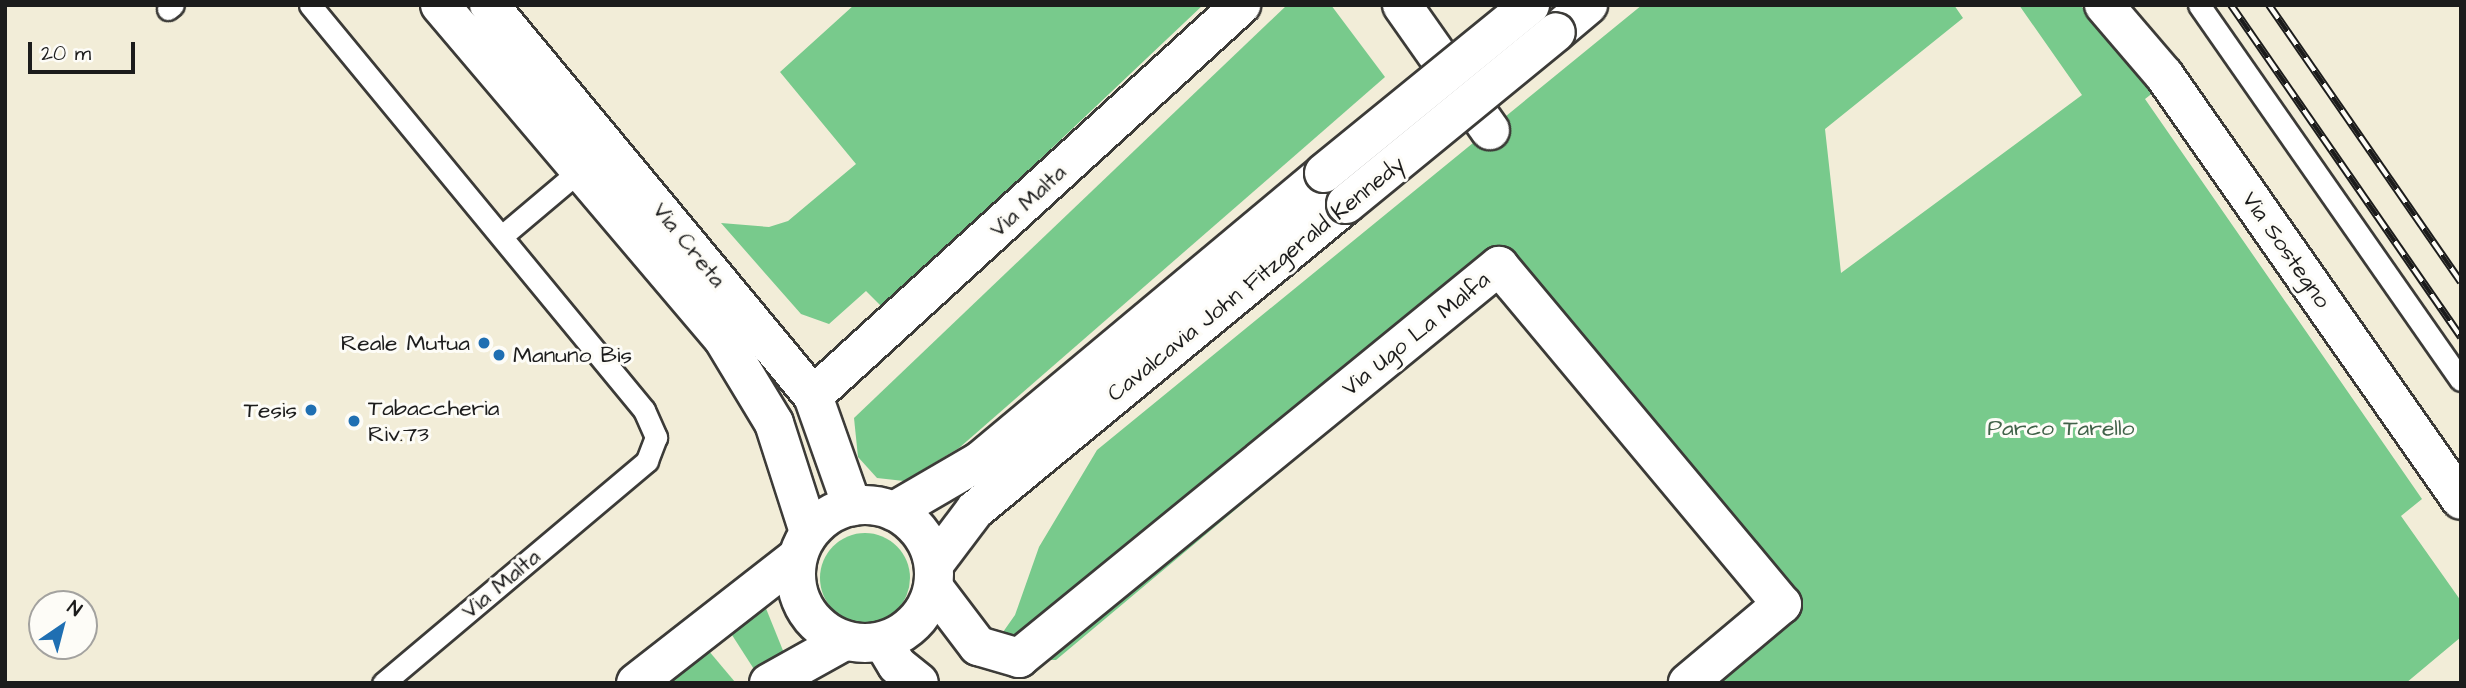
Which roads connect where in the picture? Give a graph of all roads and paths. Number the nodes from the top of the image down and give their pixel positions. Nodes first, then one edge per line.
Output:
1 (310, 5) edge
2 (440, 5) edge
3 (489, 5) edge
4 (1241, 5) edge
5 (1402, 5) edge
6 (1530, 5) edge
7 (1588, 5) edge
8 (2104, 5) edge
9 (2199, 5) edge
10 (1490, 130) dead end
11 (580, 170) junction
12 (502, 236) junction
13 (2461, 380) edge
14 (813, 396) junction
15 (2461, 500) edge
16 (852, 506) junction
17 (894, 510) junction
18 (803, 545) junction
19 (934, 576) junction
20 (844, 641) junction
21 (883, 642) junction
22 (383, 683) edge
23 (636, 683) edge
24 (769, 683) edge
25 (919, 683) edge
26 (1688, 683) edge

1 - 12 lane
2 - 11 street, Via Creta
3 - 14 street, Via Creta
4 - 14 street, Via Malta
5 - 10 street
6 - 17 street, Cavalcavia John Fitzgerald Kennedy, bridge
7 - 19 street, Cavalcavia John Fitzgerald Kennedy, bridge
8 - 15 street, Via Sostegno
9 - 13 lane
11 - 12 lane
11 - 18 street, Via Creta
12 - 22 lane, Via Malta
14 - 16 street, Via Creta
16 - 17 street
16 - 18 street
17 - 19 street
18 - 20 street
18 - 23 street
19 - 21 street
19 - 26 street, Via Ugo La Malfa
20 - 21 street
20 - 24 street
21 - 25 street

